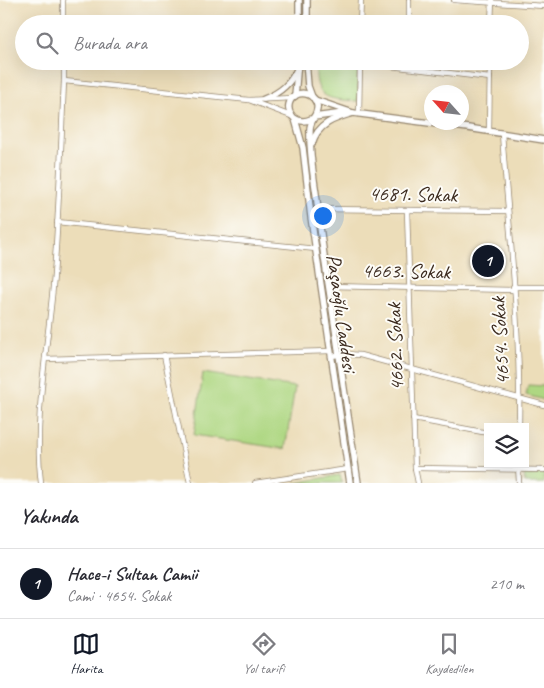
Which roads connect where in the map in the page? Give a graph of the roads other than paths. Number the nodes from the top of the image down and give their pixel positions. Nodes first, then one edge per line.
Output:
1 (63, 0) edge
2 (299, 0) edge
3 (307, 0) edge
4 (361, 0) edge
5 (409, 0) edge
6 (454, 0) edge
7 (492, 1) edge
8 (544, 6) edge
9 (63, 15) edge
10 (299, 15) edge
11 (307, 15) edge
12 (360, 15) edge
13 (409, 15) edge
14 (491, 15) edge
15 (64, 70) edge
16 (295, 70) edge
17 (297, 70) edge
18 (307, 70) edge
19 (359, 70) edge
20 (424, 70) edge
21 (490, 70) edge
22 (490, 78) junction
23 (64, 81) junction
24 (294, 97) junction
25 (314, 98) junction
26 (264, 99) junction
27 (249, 100) junction
28 (356, 114) junction
29 (294, 118) junction
30 (313, 118) junction
31 (489, 131) junction
32 (502, 133) junction
33 (544, 140) edge
34 (311, 148) junction
35 (318, 208) junction
36 (407, 210) junction
37 (508, 211) junction
38 (57, 222) junction
39 (316, 249) junction
40 (329, 286) junction
41 (408, 287) junction
42 (544, 287) edge
43 (513, 289) junction
44 (331, 353) junction
45 (164, 355) junction
46 (339, 355) junction
47 (45, 359) junction
48 (413, 370) junction
49 (519, 398) junction
50 (544, 405) edge
51 (413, 419) junction
52 (519, 423) edge
53 (484, 432) edge
54 (484, 467) edge
55 (415, 468) junction
56 (518, 468) edge
57 (527, 468) edge
58 (348, 469) junction
59 (544, 470) edge
60 (278, 481) edge
61 (41, 483) edge
62 (190, 483) edge
63 (255, 483) edge
64 (350, 483) edge
65 (358, 483) edge
66 (418, 483) edge
67 (519, 483) edge

1 - 9 street
2 - 10 street
3 - 11 street
4 - 12 street
5 - 13 street
6 - 7 street
7 - 8 street
7 - 14 street
15 - 23 street
16 - 26 street
17 - 24 street
18 - 25 street
19 - 28 street
20 - 22 street
21 - 22 street
22 - 31 street
23 - 27 street
23 - 38 street
24 - 25 street
24 - 26 street
24 - 29 street
25 - 28 street
25 - 30 street
26 - 27 street
27 - 29 street
28 - 30 street
28 - 31 street
28 - 34 street
29 - 30 street
29 - 39 street, Paşaoğlu Caddesi
30 - 34 street, Paşaoğlu Caddesi
31 - 32 street
32 - 33 street
32 - 37 street, 4654. Sokak
34 - 35 street, Paşaoğlu Caddesi
35 - 36 street, 4681. Sokak
35 - 40 street, Paşaoğlu Caddesi
36 - 37 street, 4681. Sokak
36 - 41 street, 4662. Sokak
37 - 43 street, 4654. Sokak
38 - 39 street
38 - 47 street
39 - 44 street, Paşaoğlu Caddesi
40 - 41 street, 4663. Sokak
40 - 46 street, Paşaoğlu Caddesi
41 - 43 street, 4663. Sokak
41 - 48 street, 4662. Sokak
42 - 43 street, 4663. Sokak
43 - 49 street, 4654. Sokak
44 - 45 street
44 - 46 street
44 - 58 street, Paşaoğlu Caddesi
45 - 47 street
45 - 62 street
46 - 48 street
46 - 65 street, Paşaoğlu Caddesi
47 - 61 street
48 - 49 street
48 - 51 street, 4662. Sokak
49 - 50 street
49 - 52 street, 4654. Sokak
51 - 53 street
51 - 55 street, 4662. Sokak
54 - 55 street
55 - 66 street, 4662. Sokak
56 - 67 street
57 - 59 street
58 - 60 street
58 - 64 street, Paşaoğlu Caddesi
60 - 63 street

